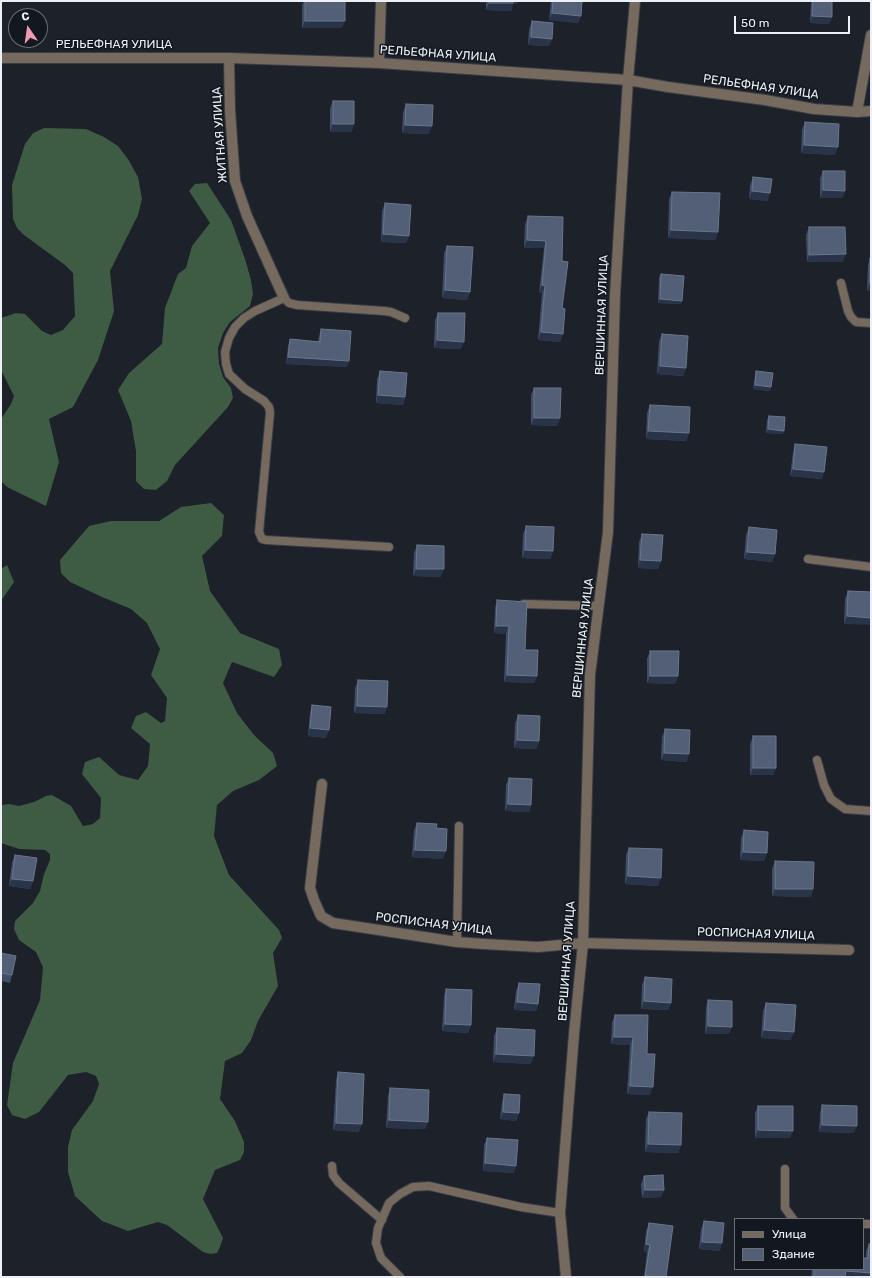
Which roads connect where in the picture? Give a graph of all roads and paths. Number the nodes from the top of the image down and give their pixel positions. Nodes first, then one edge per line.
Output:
1 (381, 1) edge
2 (635, 1) edge
3 (871, 36) edge
4 (1, 58) edge
5 (229, 58) junction
6 (379, 63) junction
7 (628, 80) junction
8 (871, 111) edge
9 (857, 112) junction
10 (841, 283) dead end
11 (284, 298) junction
12 (405, 318) dead end
13 (871, 323) edge
14 (389, 547) dead end
15 (808, 559) dead end
16 (871, 567) edge
17 (524, 604) edge
18 (599, 606) junction
19 (817, 760) dead end
20 (322, 784) dead end
21 (871, 812) edge
22 (459, 826) dead end
23 (457, 942) junction
24 (583, 943) junction
25 (849, 950) dead end
26 (332, 1166) dead end
27 (785, 1169) dead end
28 (560, 1213) junction
29 (792, 1218) edge
30 (382, 1220) junction
31 (400, 1277) edge
32 (566, 1277) edge

1 - 6 street
2 - 7 street, ВЕРШИННАЯ УЛИЦА
3 - 9 street
4 - 5 street, РЕЛЬЕФНАЯ УЛИЦА
5 - 6 street, РЕЛЬЕФНАЯ УЛИЦА
5 - 11 street, ЖИТНАЯ УЛИЦА
6 - 7 street, РЕЛЬЕФНАЯ УЛИЦА
7 - 9 street, РЕЛЬЕФНАЯ УЛИЦА
7 - 18 street, ВЕРШИННАЯ УЛИЦА
8 - 9 street, РЕЛЬЕФНАЯ УЛИЦА
10 - 13 lane
11 - 12 lane
11 - 14 lane
15 - 16 lane
17 - 18 lane
18 - 24 street, ВЕРШИННАЯ УЛИЦА
19 - 21 lane
20 - 23 street, РОСПИСНАЯ УЛИЦА
22 - 23 lane
23 - 24 street, РОСПИСНАЯ УЛИЦА
24 - 25 street, РОСПИСНАЯ УЛИЦА
24 - 28 street, ВЕРШИННАЯ УЛИЦА
26 - 30 lane
27 - 29 lane
28 - 30 lane
28 - 32 street, ВЕРШИННАЯ УЛИЦА
30 - 31 lane

